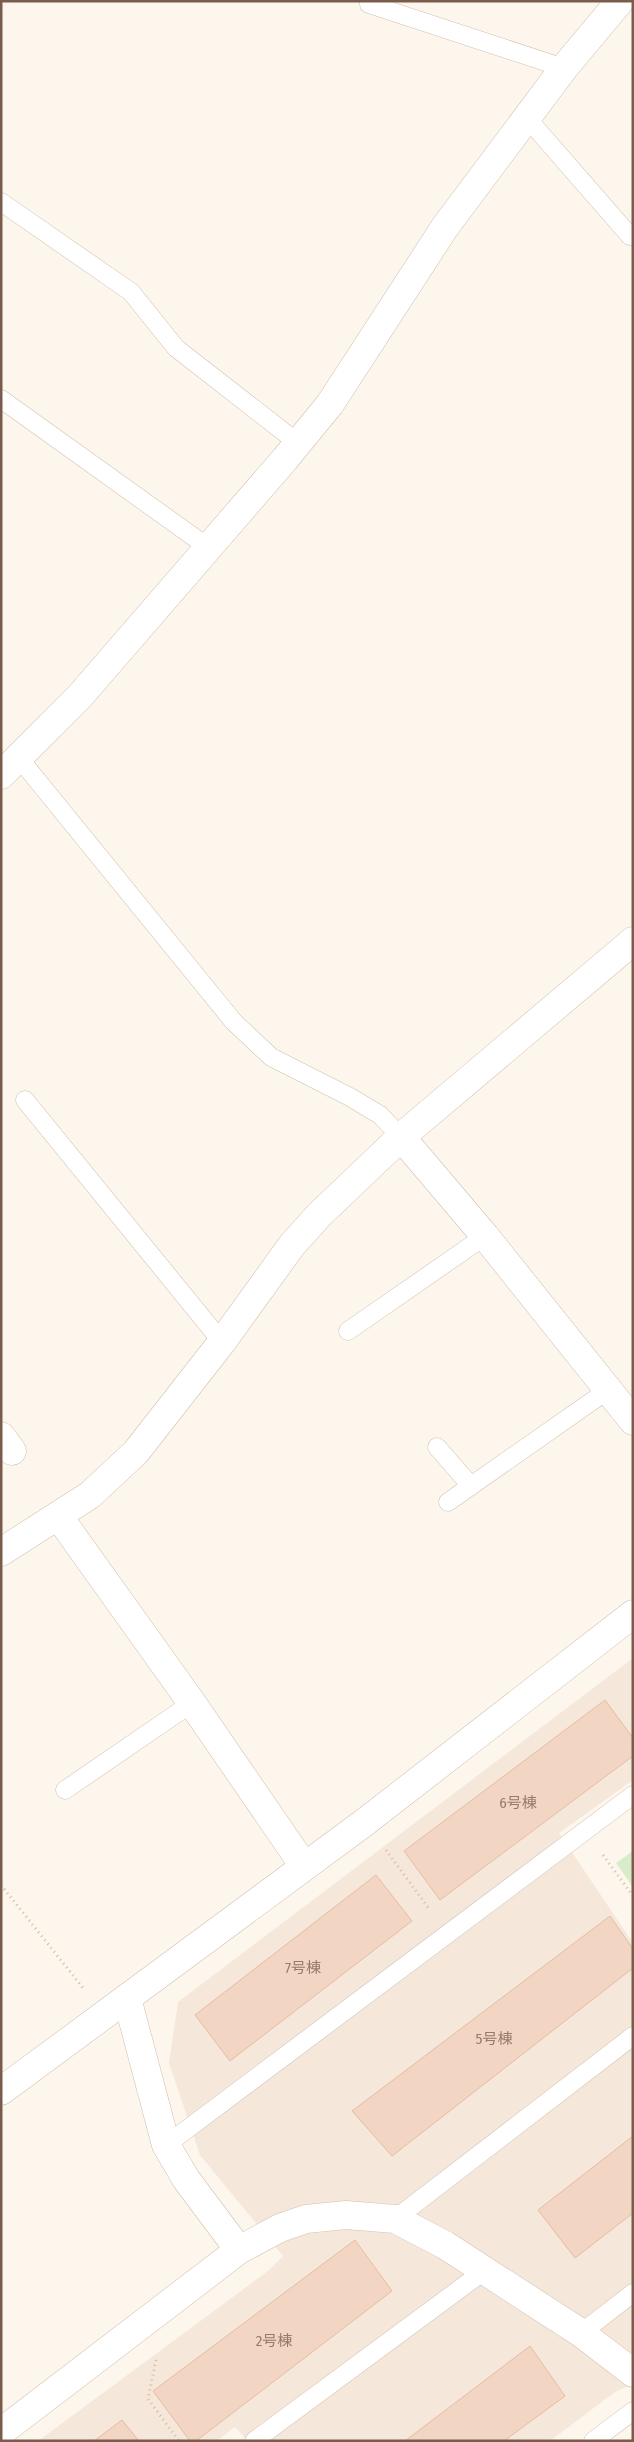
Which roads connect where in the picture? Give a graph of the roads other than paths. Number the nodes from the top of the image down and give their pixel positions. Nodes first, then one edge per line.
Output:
1 (369, 1) edge
2 (620, 1) edge
3 (564, 68) junction
4 (527, 118) junction
5 (1, 202) edge
6 (630, 236) dead end
7 (1, 398) edge
8 (298, 443) junction
9 (209, 548) junction
10 (10, 767) edge
11 (633, 941) edge
12 (25, 1100) dead end
13 (401, 1137) junction
14 (485, 1236) junction
15 (348, 1331) dead end
16 (222, 1342) junction
17 (608, 1390) junction
18 (633, 1420) edge
19 (437, 1447) dead end
20 (471, 1486) junction
21 (448, 1502) dead end
22 (59, 1516) junction
23 (1, 1552) edge
24 (633, 1614) edge
25 (192, 1703) junction
26 (66, 1790) dead end
27 (633, 1795) edge
28 (304, 1866) junction
29 (127, 1998) junction
30 (633, 2036) edge
31 (1, 2091) edge
32 (166, 2145) junction
33 (395, 2219) junction
34 (239, 2250) junction
35 (484, 2271) junction
36 (633, 2293) edge
37 (581, 2334) junction
38 (633, 2373) edge
39 (633, 2410) edge
40 (1, 2432) edge
41 (254, 2441) edge
42 (593, 2441) edge

1 - 3 lane
2 - 3 street
3 - 4 street
4 - 6 lane
4 - 8 street
5 - 8 lane
7 - 9 lane
8 - 9 street
9 - 10 street
10 - 13 lane
11 - 13 street
12 - 16 lane
13 - 14 street
13 - 16 street
14 - 15 lane
14 - 17 street
16 - 22 street
17 - 18 street
17 - 20 lane
19 - 20 lane
20 - 21 lane
22 - 23 street
22 - 25 street
24 - 28 street
25 - 26 lane
25 - 28 street
27 - 32 lane
28 - 29 street
29 - 31 street
29 - 32 street
30 - 33 lane
32 - 34 street
33 - 34 street
33 - 35 street
34 - 40 street
35 - 37 street
35 - 41 lane
36 - 37 lane
37 - 38 street
39 - 42 lane

